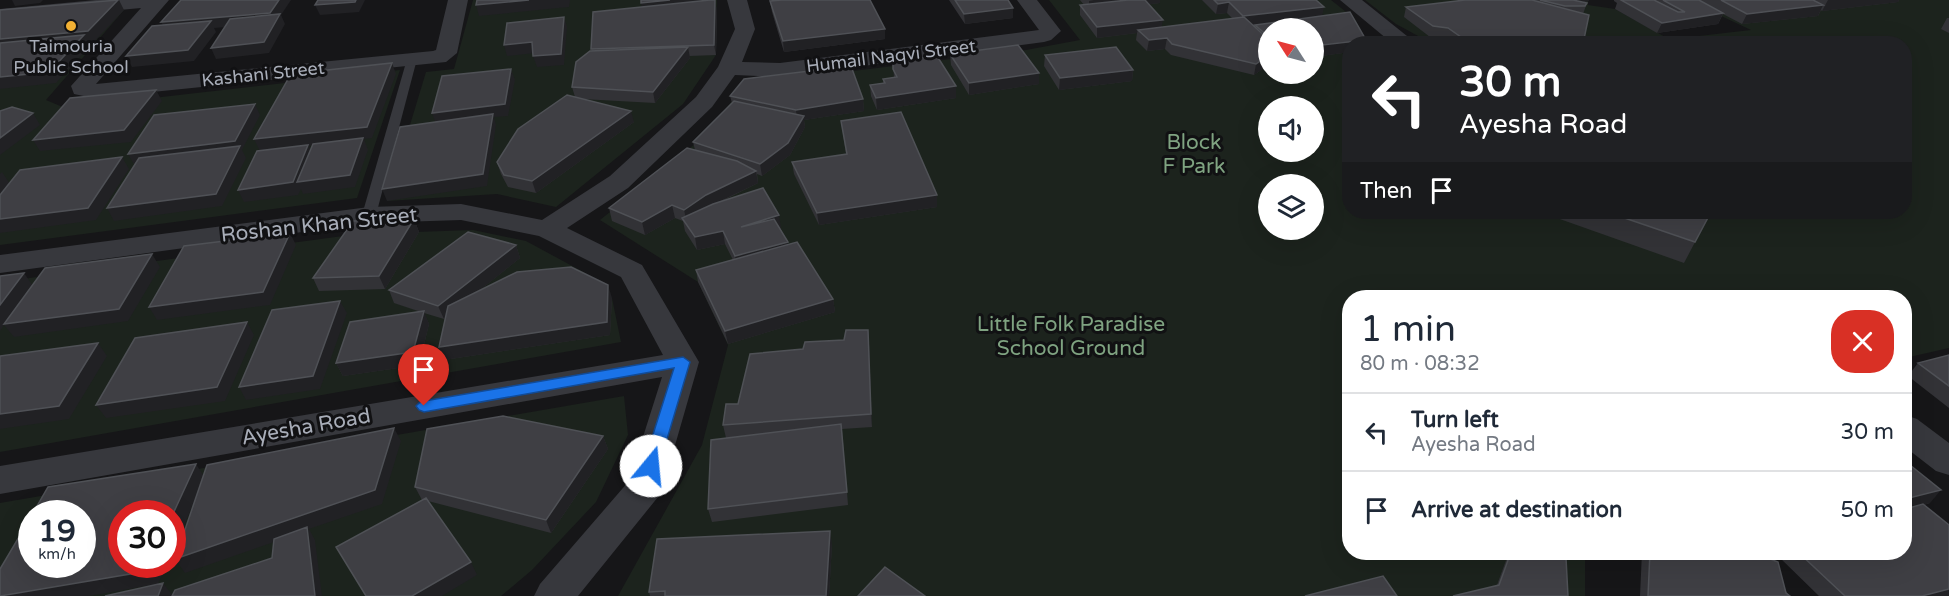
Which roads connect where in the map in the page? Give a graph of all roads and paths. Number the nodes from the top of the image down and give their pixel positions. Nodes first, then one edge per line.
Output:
1 (159, 0) edge
2 (458, 0) edge
3 (737, 0) edge
4 (1027, 0) edge
5 (1350, 0) edge
6 (0, 15) edge
7 (1397, 36) edge
8 (412, 59) junction
9 (729, 68) junction
10 (369, 215) junction
11 (547, 230) junction
12 (0, 264) edge
13 (683, 362) junction
14 (1912, 433) edge
15 (1949, 462) edge
16 (0, 480) edge
17 (554, 596) edge

1 - 6 street
1 - 8 street, Kashani Street
2 - 8 street, Kashani Street
3 - 9 street
4 - 9 street, Humail Naqvi Street
5 - 7 street
8 - 10 lane
9 - 11 street
10 - 11 street, Roshan Khan Street
10 - 12 street, Roshan Khan Street
11 - 13 street, Roshan Khan Street
13 - 16 street, Ayesha Road
13 - 17 street
14 - 15 street

